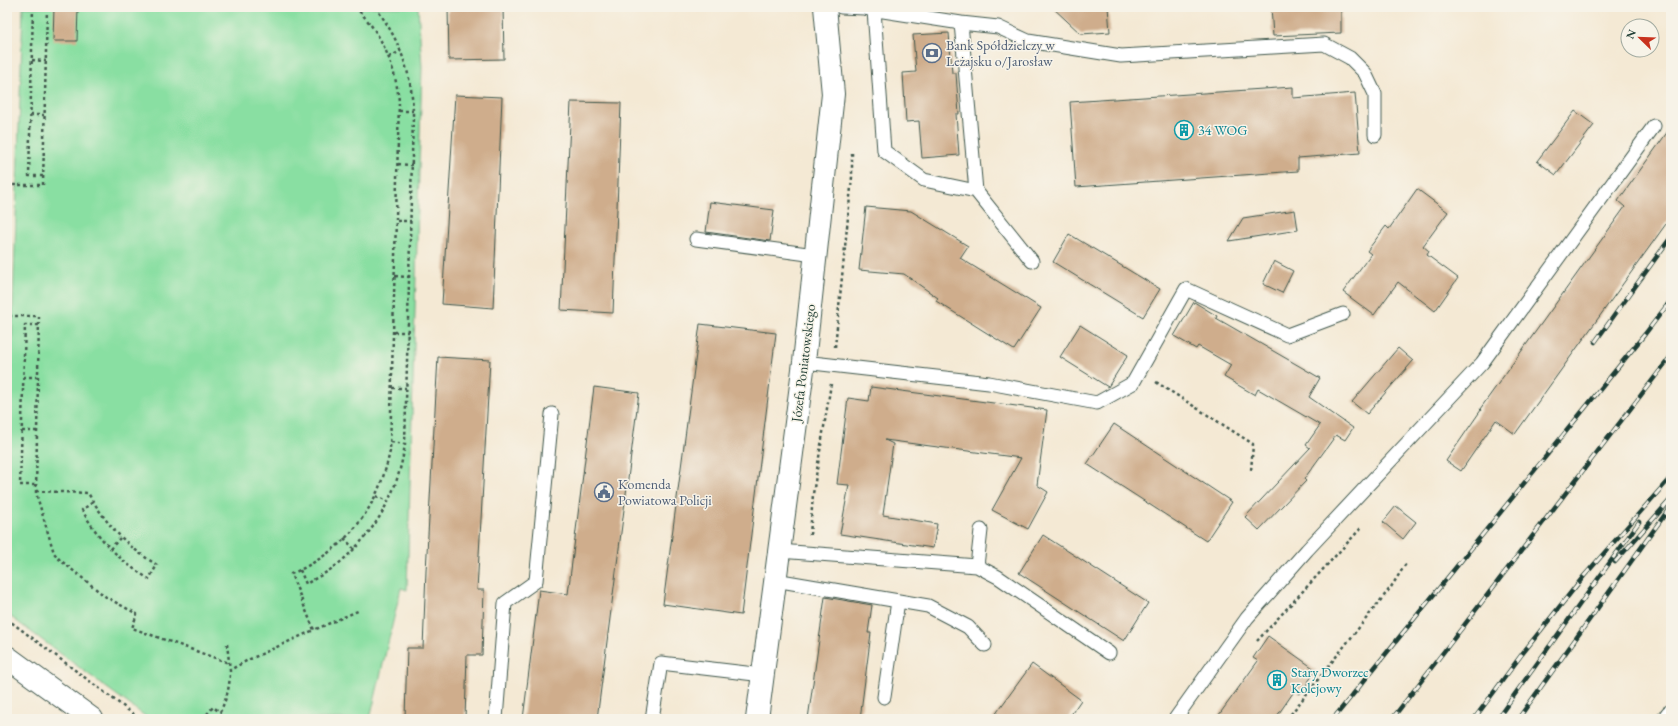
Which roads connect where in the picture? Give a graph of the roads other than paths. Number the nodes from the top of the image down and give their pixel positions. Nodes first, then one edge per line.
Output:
1 (825, 7) edge
2 (841, 7) edge
3 (874, 10) junction
4 (961, 23) junction
5 (1654, 126) dead end
6 (1374, 135) dead end
7 (976, 191) junction
8 (696, 238) dead end
9 (815, 255) junction
10 (1032, 262) dead end
11 (1343, 314) dead end
12 (804, 362) junction
13 (552, 414) dead end
14 (981, 530) dead end
15 (779, 551) junction
16 (978, 566) junction
17 (775, 580) junction
18 (898, 601) junction
19 (985, 645) dead end
20 (1109, 653) dead end
21 (7, 657) edge
22 (763, 675) junction
23 (884, 697) dead end
24 (1671, 716) edge
25 (92, 719) edge
26 (496, 719) edge
27 (652, 719) edge
28 (757, 719) edge
29 (1175, 719) edge
30 (1669, 719) edge

1 - 9 street, Józefa Poniatowskiego
2 - 3 lane
3 - 4 lane
3 - 7 lane
4 - 6 lane
4 - 7 lane
5 - 29 lane
7 - 10 lane
8 - 9 lane
9 - 12 street, Józefa Poniatowskiego
11 - 12 lane
12 - 15 street, Józefa Poniatowskiego
13 - 26 lane
14 - 16 lane
15 - 16 lane
15 - 17 street, Józefa Poniatowskiego
16 - 20 lane
17 - 18 lane
17 - 22 street, Józefa Poniatowskiego
18 - 19 lane
18 - 23 lane
21 - 25 street
22 - 27 lane
22 - 28 street, Józefa Poniatowskiego
24 - 30 street

